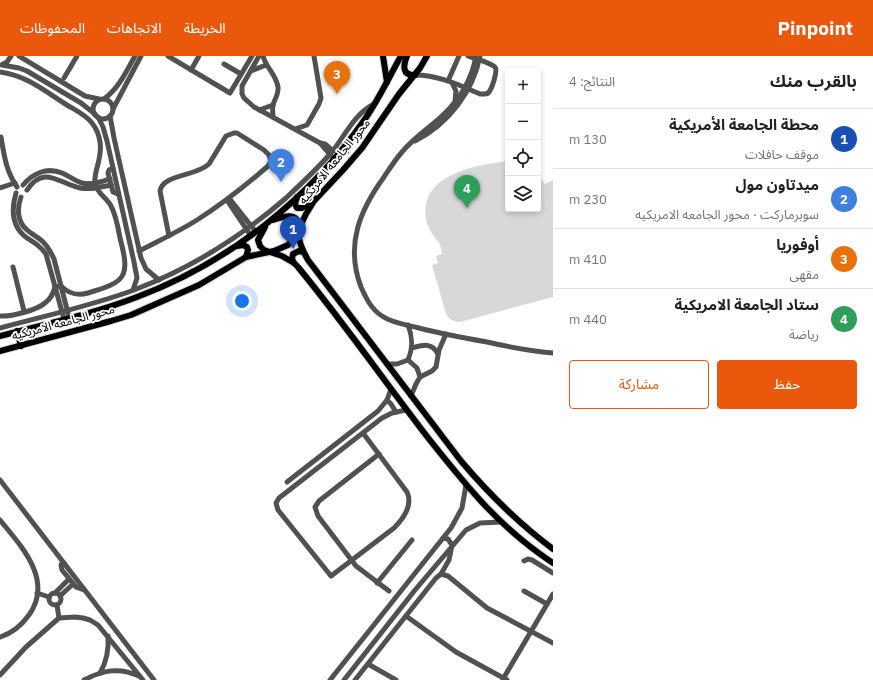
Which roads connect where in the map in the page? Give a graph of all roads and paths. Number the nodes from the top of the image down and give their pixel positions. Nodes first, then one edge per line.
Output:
1 (11, 56) edge
2 (19, 56) edge
3 (77, 56) edge
4 (135, 56) edge
5 (141, 56) edge
6 (168, 56) edge
7 (199, 56) edge
8 (252, 56) edge
9 (259, 56) edge
10 (263, 56) edge
11 (314, 56) edge
12 (383, 56) edge
13 (401, 56) edge
14 (407, 56) edge
15 (427, 56) edge
16 (459, 56) edge
17 (468, 56) edge
18 (478, 58) edge
19 (224, 64) dead end
20 (1, 65) edge
21 (266, 65) junction
22 (191, 70) junction
23 (250, 71) junction
24 (0, 72) edge
25 (241, 74) junction
26 (415, 75) junction
27 (64, 78) dead end
28 (450, 82) junction
29 (387, 84) junction
30 (466, 88) junction
31 (101, 99) junction
32 (455, 102) junction
33 (273, 105) junction
34 (113, 109) junction
35 (259, 110) junction
36 (96, 116) junction
37 (110, 116) junction
38 (273, 118) junction
39 (307, 125) junction
40 (295, 129) junction
41 (1, 137) edge
42 (310, 138) junction
43 (409, 144) junction
44 (332, 155) junction
45 (113, 168) junction
46 (111, 182) junction
47 (16, 185) junction
48 (23, 185) junction
49 (96, 186) junction
50 (0, 188) edge
51 (27, 190) junction
52 (16, 193) junction
53 (118, 194) junction
54 (21, 197) junction
55 (297, 197) junction
56 (228, 199) junction
57 (314, 201) junction
58 (269, 222) junction
59 (249, 228) junction
60 (300, 228) junction
61 (253, 234) junction
62 (169, 236) junction
63 (236, 246) junction
64 (139, 251) junction
65 (269, 252) junction
66 (303, 252) junction
67 (246, 257) junction
68 (294, 263) junction
69 (12, 267) dead end
70 (168, 276) junction
71 (159, 280) junction
72 (171, 282) junction
73 (58, 286) junction
74 (133, 290) junction
75 (24, 311) junction
76 (64, 311) junction
77 (0, 316) edge
78 (66, 318) junction
79 (408, 325) junction
80 (0, 328) edge
81 (17, 331) junction
82 (446, 334) junction
83 (0, 336) edge
84 (21, 346) junction
85 (412, 348) junction
86 (0, 351) edge
87 (553, 353) edge
88 (438, 354) junction
89 (408, 360) junction
90 (387, 364) junction
91 (420, 377) junction
92 (391, 389) junction
93 (411, 396) junction
94 (387, 400) junction
95 (406, 410) junction
96 (396, 412) junction
97 (363, 433) junction
98 (343, 438) junction
99 (348, 444) junction
100 (379, 454) junction
101 (305, 468) junction
102 (300, 472) junction
103 (310, 474) junction
104 (304, 478) junction
105 (0, 480) edge
106 (287, 482) dead end
107 (466, 485) junction
108 (0, 520) edge
109 (501, 522) junction
110 (443, 538) junction
111 (412, 540) dead end
112 (452, 547) junction
113 (553, 549) edge
114 (352, 560) junction
115 (524, 561) dead end
116 (63, 562) junction
117 (553, 564) edge
118 (553, 573) edge
119 (441, 574) junction
120 (69, 579) junction
121 (377, 582) junction
122 (73, 584) junction
123 (84, 590) junction
124 (389, 591) dead end
125 (524, 591) dead end
126 (37, 593) junction
127 (553, 594) edge
128 (58, 595) junction
129 (49, 597) junction
130 (547, 604) junction
131 (57, 605) junction
132 (406, 616) junction
133 (59, 618) junction
134 (531, 631) junction
135 (107, 635) junction
136 (0, 637) edge
137 (553, 643) edge
138 (368, 664) junction
139 (100, 673) junction
140 (0, 675) edge
141 (141, 678) edge
142 (504, 679) edge
143 (84, 680) edge
144 (154, 680) edge
145 (330, 680) edge
146 (344, 680) edge
147 (356, 680) edge
148 (396, 680) edge

1 - 20 street
2 - 31 street
3 - 27 street
4 - 31 street
5 - 34 street
6 - 22 street
7 - 22 street
8 - 25 street
9 - 23 street
10 - 21 street
11 - 39 street
12 - 29 main road
13 - 29 main road, محور الجامعه الامريكيه
14 - 26 main road
15 - 26 main road, محور الجامعه الامريكيه
16 - 28 street
17 - 18 street
18 - 30 street
18 - 30 street
19 - 25 street
20 - 36 street
21 - 23 street
21 - 33 street
22 - 25 street
23 - 35 street
24 - 49 street
26 - 28 street
26 - 57 main road, محور الجامعه الامريكيه
28 - 30 street
28 - 32 street
29 - 44 main road, محور الجامعه الامريكيه
30 - 32 street
30 - 43 street
31 - 34 street
31 - 36 street
32 - 43 street
33 - 35 street
33 - 38 street
34 - 37 street
35 - 38 street
36 - 37 street
36 - 45 street
37 - 64 street
38 - 40 street
39 - 40 street
39 - 42 street
40 - 42 street
41 - 47 street
42 - 44 street
43 - 79 street
44 - 55 main road, محور الجامعه الامريكيه
44 - 59 street
45 - 46 street
45 - 53 street
46 - 49 street
46 - 53 street
47 - 48 street
47 - 50 street
47 - 52 street
48 - 49 street
48 - 51 street
49 - 51 street
49 - 73 street
51 - 54 street
52 - 54 street
52 - 73 street
53 - 74 street
54 - 73 street
55 - 57 main road
55 - 58 main road, محور الجامعه الامريكيه
56 - 59 street
56 - 62 street
56 - 62 street
57 - 60 main road, محور الجامعه الامريكيه
58 - 60 main road
58 - 61 main road, محور الجامعه الامريكيه
58 - 65 main road
59 - 61 street
59 - 70 street
60 - 65 main road, محور الجامعه الامريكيه
60 - 66 main road
61 - 63 main road, محور الجامعه الامريكيه
62 - 64 street
63 - 67 main road
63 - 72 main road, محور الجامعه الامريكيه
64 - 71 street
65 - 67 main road, محور الجامعه الامريكيه
65 - 68 main road
66 - 68 main road
66 - 90 main road
67 - 84 main road, محور الجامعه الامريكيه
68 - 92 main road
69 - 75 street
70 - 71 street
70 - 72 main road
71 - 74 street
72 - 78 main road, محور الجامعه الامريكيه
73 - 75 street
73 - 76 street
74 - 76 street
75 - 77 street
76 - 78 street
76 - 80 street
78 - 81 main road, محور الجامعه الامريكيه
79 - 82 street
79 - 85 street
81 - 83 main road, محور الجامعه الامريكيه
81 - 84 main road
82 - 87 street
82 - 88 street
84 - 86 main road, محور الجامعه الامريكيه
85 - 88 street
85 - 89 street
88 - 91 street
89 - 90 street
89 - 91 street
90 - 93 main road
91 - 93 street
92 - 94 street
92 - 95 main road
93 - 113 main road
94 - 96 street
94 - 98 street
95 - 96 street
95 - 107 main road
96 - 97 street
97 - 99 street
97 - 100 street
98 - 99 street
98 - 101 street
99 - 103 street
100 - 114 street
100 - 114 street
101 - 102 street
101 - 103 street
102 - 104 street
102 - 106 street
103 - 104 street
104 - 114 street
105 - 116 street
107 - 109 main road
107 - 110 street
108 - 126 street
109 - 112 street
109 - 117 main road
110 - 112 street
110 - 145 street
111 - 121 street
112 - 119 street
112 - 146 street
114 - 121 street
115 - 118 street
116 - 120 street
116 - 123 street
119 - 132 street
119 - 134 street
120 - 122 street
120 - 128 street
121 - 124 street
122 - 123 street
122 - 128 street
123 - 144 street
125 - 130 street
126 - 129 street
126 - 136 street
127 - 130 street
128 - 129 street
128 - 131 street
129 - 131 street
130 - 134 street
131 - 133 street
132 - 138 street
132 - 142 street
133 - 135 street
133 - 140 street
134 - 137 street
134 - 142 street
135 - 139 street
135 - 141 street
138 - 147 street
138 - 148 street
139 - 141 street
139 - 143 street

